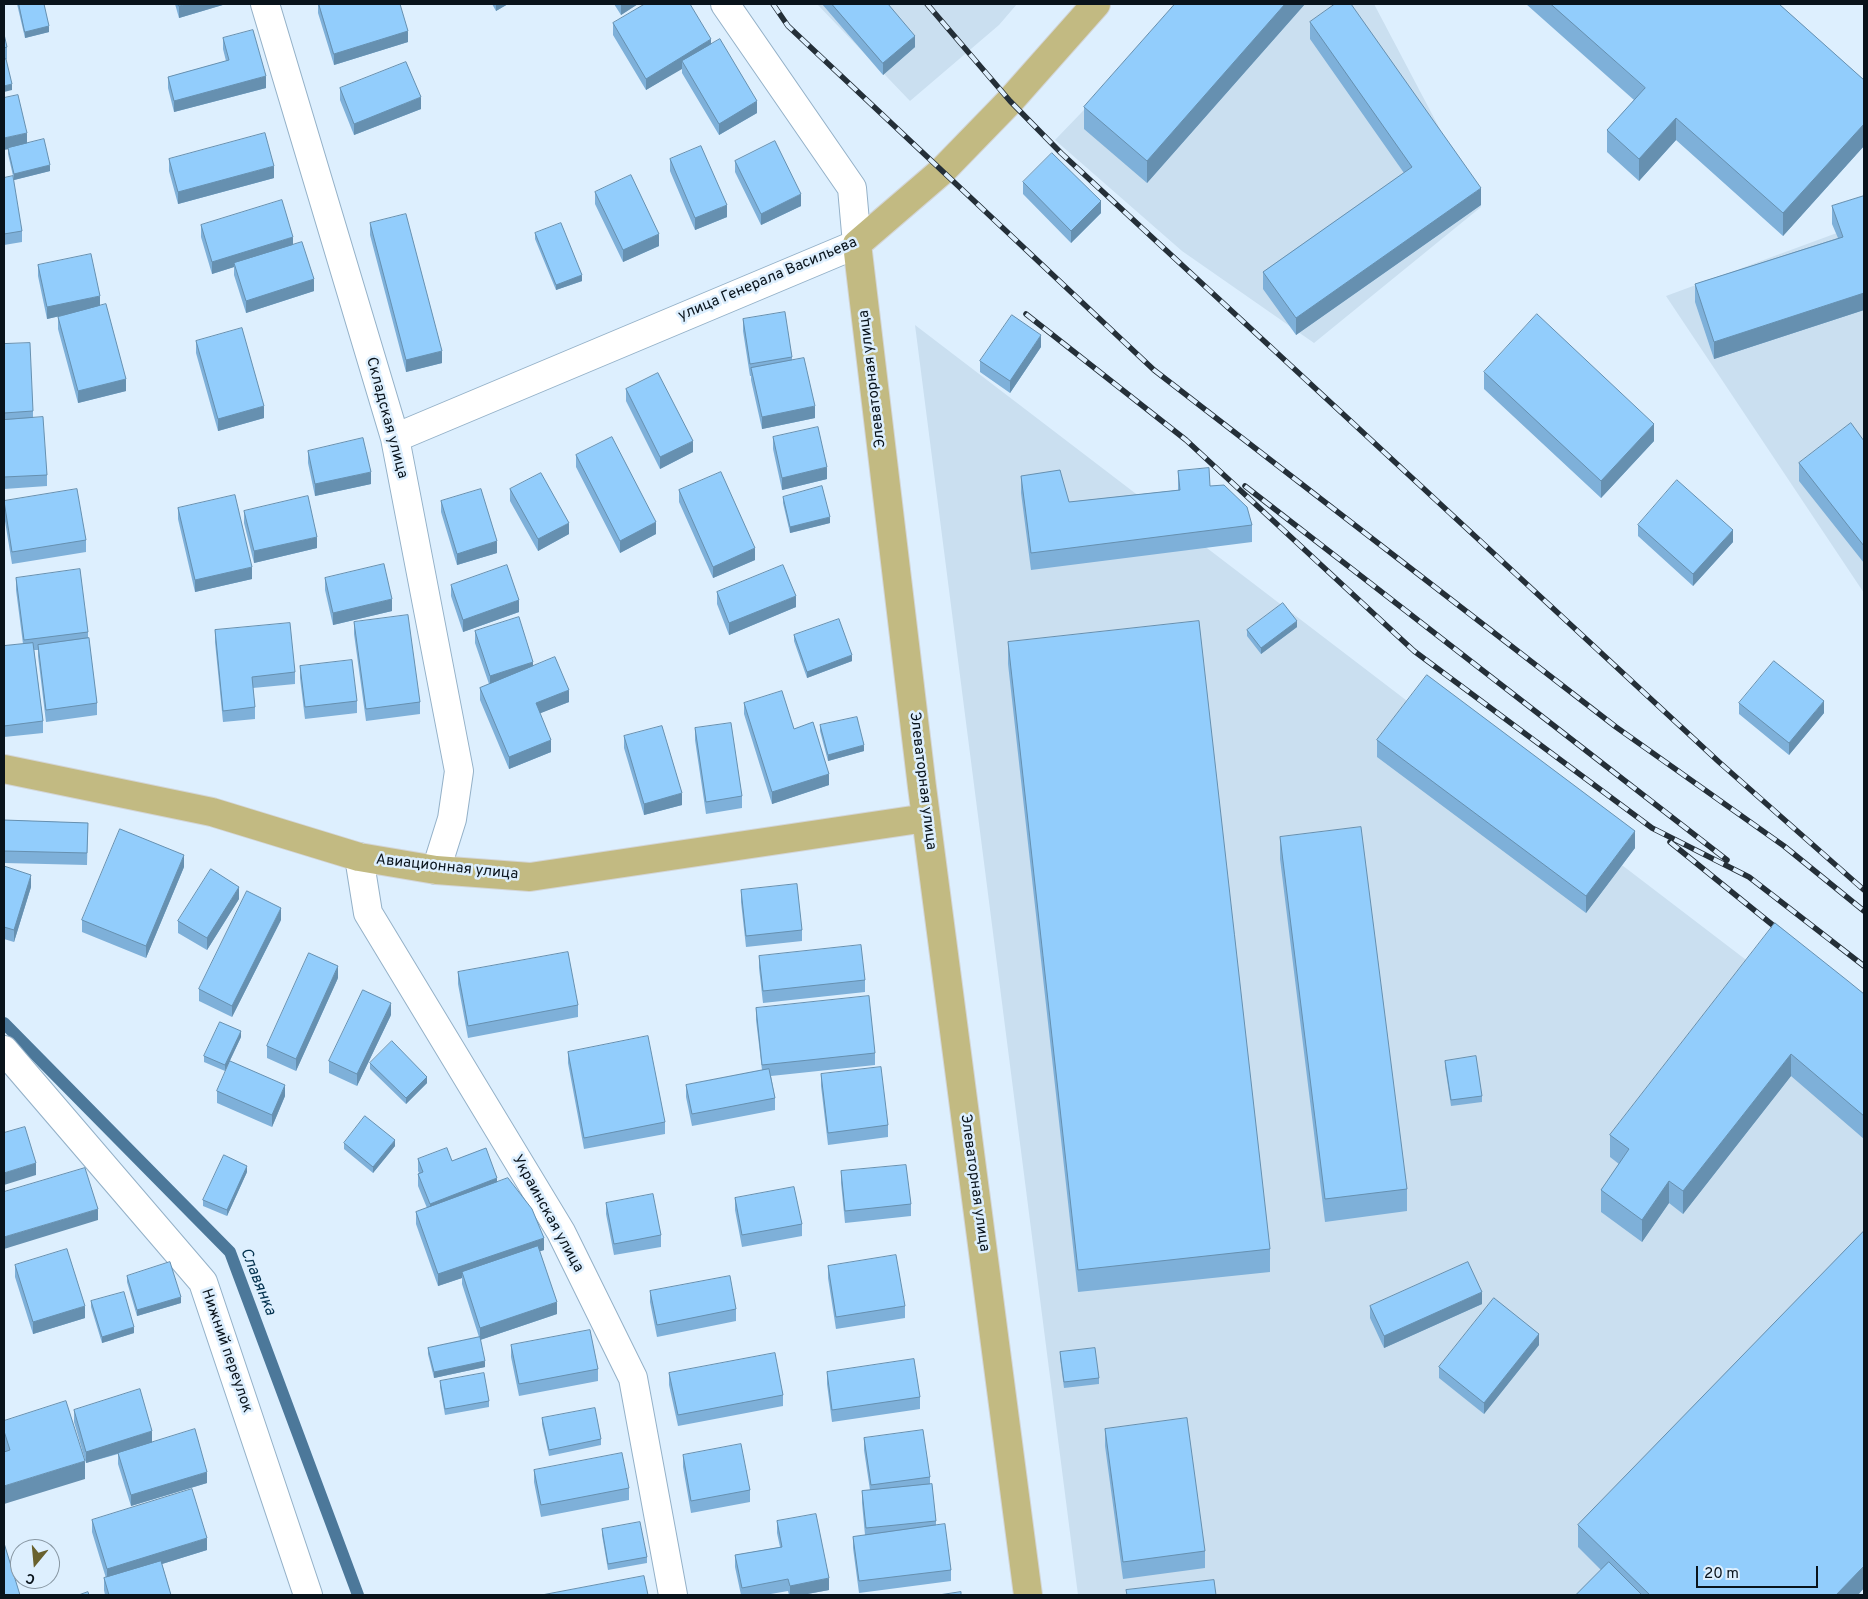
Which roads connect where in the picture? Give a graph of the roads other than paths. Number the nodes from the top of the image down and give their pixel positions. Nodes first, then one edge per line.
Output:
1 (265, 4) edge
2 (725, 4) edge
3 (1096, 4) edge
4 (857, 244) junction
5 (395, 438) junction
6 (4, 769) edge
7 (926, 818) junction
8 (359, 857) junction
9 (436, 870) junction
10 (4, 1050) edge
11 (308, 1595) edge
12 (673, 1595) edge
13 (1028, 1595) edge

1 - 5 street, Складская улица
2 - 4 street, Элеваторная улица
3 - 4 main road, улица Генерала Васильева
4 - 5 street, улица Генерала Васильева
4 - 7 main road, Элеваторная улица
5 - 9 street, Складская улица
6 - 8 main road, Авиационная улица
7 - 9 main road, Авиационная улица
7 - 13 main road, Элеваторная улица
8 - 9 main road, Авиационная улица
8 - 12 street, Украинская улица
10 - 11 street, Нижний переулок

